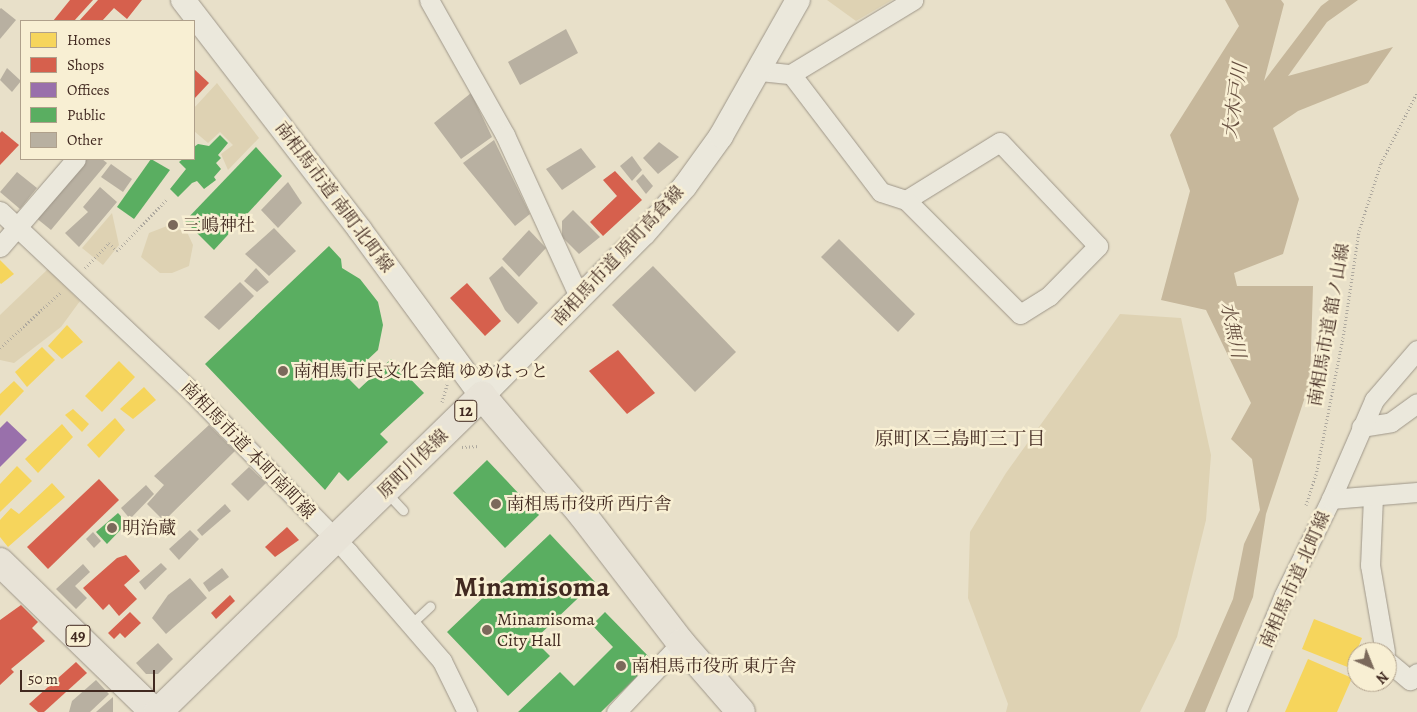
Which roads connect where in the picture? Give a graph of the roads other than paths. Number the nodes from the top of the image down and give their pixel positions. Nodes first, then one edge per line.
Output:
1 (429, 0) edge
2 (798, 0) edge
3 (913, 0) edge
4 (190, 8) edge
5 (760, 71) junction
6 (791, 74) junction
7 (75, 160) edge
8 (906, 200) junction
9 (0, 211) edge
10 (18, 228) junction
11 (0, 247) edge
12 (580, 299) junction
13 (1417, 350) edge
14 (482, 396) junction
15 (1417, 403) edge
16 (1361, 427) junction
17 (1417, 492) edge
18 (1373, 497) junction
19 (1331, 499) junction
20 (334, 538) junction
21 (0, 562) edge
22 (430, 606) dead end
23 (411, 624) junction
24 (1383, 642) edge
25 (681, 643) junction
26 (1397, 669) edge
27 (1417, 673) edge
28 (154, 712) edge
29 (158, 712) edge
30 (467, 712) edge
31 (616, 712) edge
32 (741, 712) edge
33 (1236, 712) edge

1 - 12 street
2 - 5 street, 南相馬市道 原町高倉線
3 - 6 street
4 - 14 street, 南相馬市道 南町北町線
5 - 6 street
5 - 12 street, 南相馬市道 原町高倉線
6 - 8 street
7 - 10 street
8 - 8 street
9 - 10 street, 南相馬市道 本町南町線
10 - 11 street
10 - 20 street, 南相馬市道 本町南町線
12 - 14 street, 南相馬市道 原町高倉線
13 - 16 street
14 - 20 main road, 原町川俣線 / 12
14 - 25 main road, 12
15 - 16 street
16 - 19 street
17 - 18 street, 南相馬市道 北町線
18 - 19 street, 南相馬市道 北町線
18 - 24 street
19 - 33 street, 南相馬市道 北町線
20 - 23 street, 南相馬市道 本町南町線
20 - 29 main road, 原町川俣線 / 12
21 - 28 main road, 49
22 - 23 lane
23 - 30 street, 南相馬市道 本町南町線
25 - 31 street
25 - 32 main road, 12
26 - 27 street

